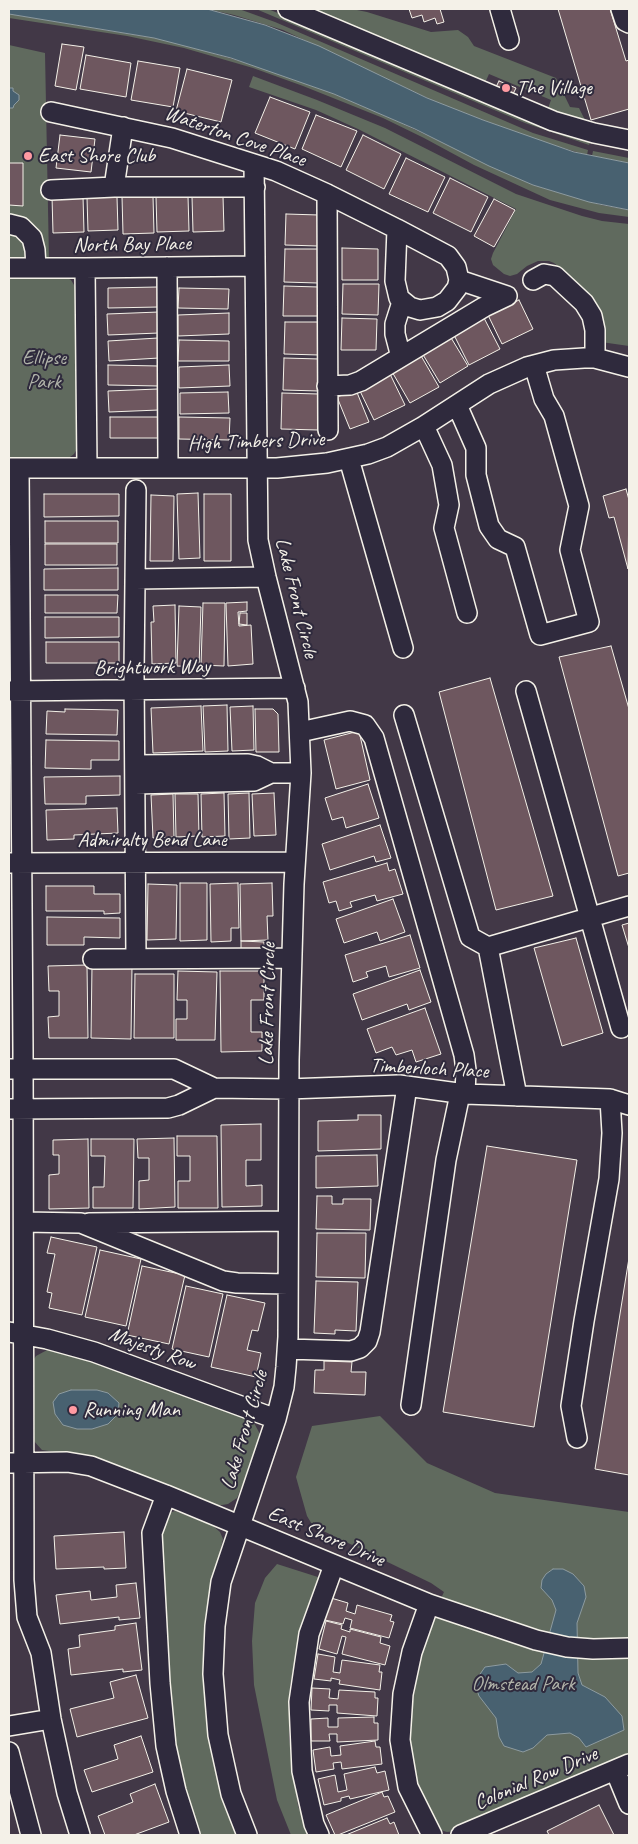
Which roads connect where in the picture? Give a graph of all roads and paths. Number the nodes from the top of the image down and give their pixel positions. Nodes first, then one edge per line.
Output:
1 (288, 9) edge
2 (500, 9) edge
3 (621, 9) edge
4 (629, 23) edge
5 (508, 40) dead end
6 (51, 112) dead end
7 (123, 126) junction
8 (629, 140) edge
9 (254, 164) junction
10 (114, 187) junction
11 (255, 187) junction
12 (51, 190) dead end
13 (327, 194) junction
14 (9, 224) edge
15 (397, 229) junction
16 (255, 266) junction
17 (167, 267) junction
18 (9, 268) edge
19 (36, 268) junction
20 (85, 268) junction
21 (459, 280) junction
22 (533, 280) dead end
23 (402, 302) junction
24 (401, 357) junction
25 (595, 358) junction
26 (534, 364) junction
27 (629, 367) edge
28 (327, 386) junction
29 (457, 404) junction
30 (424, 426) junction
31 (328, 430) dead end
32 (349, 459) junction
33 (87, 467) junction
34 (168, 467) junction
35 (14, 468) edge
36 (256, 468) junction
37 (136, 490) dead end
38 (266, 577) junction
39 (136, 580) junction
40 (467, 613) dead end
41 (404, 648) dead end
42 (295, 688) junction
43 (134, 690) junction
44 (15, 691) edge
45 (526, 691) dead end
46 (404, 715) dead end
47 (300, 732) junction
48 (135, 765) junction
49 (271, 773) junction
50 (301, 773) junction
51 (135, 784) junction
52 (295, 862) junction
53 (15, 863) edge
54 (135, 863) junction
55 (629, 906) edge
56 (590, 917) junction
57 (488, 947) junction
58 (291, 958) junction
59 (93, 959) dead end
60 (136, 959) junction
61 (621, 1028) dead end
62 (16, 1070) edge
63 (407, 1086) junction
64 (214, 1088) junction
65 (288, 1089) junction
66 (629, 1093) edge
67 (463, 1094) junction
68 (517, 1096) junction
69 (610, 1099) junction
70 (629, 1105) edge
71 (16, 1108) edge
72 (288, 1221) junction
73 (24, 1222) junction
74 (81, 1223) junction
75 (288, 1284) junction
76 (16, 1333) edge
77 (288, 1348) junction
78 (411, 1405) dead end
79 (276, 1419) junction
80 (577, 1438) dead end
81 (16, 1463) edge
82 (166, 1495) junction
83 (240, 1526) junction
84 (334, 1565) junction
85 (428, 1604) junction
86 (629, 1648) edge
87 (51, 1718) junction
88 (9, 1726) edge
89 (9, 1752) edge
90 (622, 1767) edge
91 (629, 1804) edge
92 (30, 1835) edge
93 (80, 1835) edge
94 (190, 1835) edge
95 (247, 1835) edge
96 (319, 1835) edge
97 (432, 1835) edge
98 (461, 1835) edge

1 - 8 street
2 - 5 street
3 - 4 street
6 - 7 street, Waterton Cove Place
7 - 9 street, Waterton Cove Place
7 - 10 street
9 - 11 street, Lake Front Circle
9 - 13 street, Waterton Cove Place
10 - 11 street
10 - 12 street
11 - 16 street, Lake Front Circle
13 - 15 street, Waterton Cove Place
13 - 28 street
14 - 19 street
15 - 21 street, Waterton Cove Place
15 - 23 street
16 - 17 street, North Bay Place
16 - 36 street, Lake Front Circle
17 - 20 street, North Bay Place
17 - 34 street
18 - 19 street, North Bay Place
19 - 20 street, North Bay Place
20 - 33 street
21 - 23 street
21 - 24 street
22 - 25 street
23 - 24 street
24 - 28 street
25 - 26 street, High Timbers Drive
25 - 27 street, High Timbers Drive
26 - 29 street, High Timbers Drive
26 - 29 street
28 - 31 street
29 - 30 street, High Timbers Drive
30 - 32 street, High Timbers Drive
30 - 40 street
32 - 36 street, High Timbers Drive
32 - 41 street
33 - 34 street, High Timbers Drive
33 - 35 street, High Timbers Drive
34 - 36 street, High Timbers Drive
35 - 44 street
36 - 38 street, Lake Front Circle
37 - 39 street
38 - 39 street
38 - 42 street, Lake Front Circle
39 - 43 street
42 - 43 street, Brightwork Way
42 - 47 street, Lake Front Circle
43 - 44 street, Brightwork Way
43 - 48 street
44 - 53 street
45 - 56 street
46 - 57 street
47 - 50 street, Lake Front Circle
47 - 67 street
48 - 49 street
48 - 51 street
49 - 50 street
49 - 51 street
50 - 52 street, Lake Front Circle
51 - 54 street
52 - 54 street, Admiralty Bend Lane
52 - 58 street, Lake Front Circle
53 - 54 street, Admiralty Bend Lane
53 - 62 street
54 - 60 street
55 - 56 street
56 - 57 street
56 - 61 street
57 - 68 street
58 - 60 street
58 - 65 street, Lake Front Circle
59 - 60 street
62 - 64 street, Timberloch Place
62 - 71 street
63 - 65 street, Timberloch Place
63 - 67 street, Timberloch Place
63 - 77 street
64 - 65 street, Timberloch Place
64 - 71 street, Timberloch Place
65 - 72 street, Lake Front Circle
66 - 69 street, Timberloch Place
67 - 68 street, Timberloch Place
67 - 78 street
68 - 69 street, Timberloch Place
69 - 70 street, Timberloch Place
69 - 80 street
71 - 73 street
72 - 74 street
72 - 75 street, Lake Front Circle
73 - 74 street
73 - 76 street
74 - 75 street
75 - 77 street, Lake Front Circle
76 - 79 street, Majesty Row
76 - 81 street
77 - 79 street, Lake Front Circle
79 - 83 street, Lake Front Circle
81 - 82 street, East Shore Drive
81 - 87 street
82 - 83 street, East Shore Drive
82 - 94 street
83 - 84 street, East Shore Drive
83 - 95 street, Lake Front Circle
84 - 85 street, East Shore Drive
84 - 96 street
85 - 86 street, East Shore Drive
85 - 97 street
87 - 88 street
87 - 93 street
89 - 92 street
90 - 91 street
90 - 98 street, Colonial Row Drive

